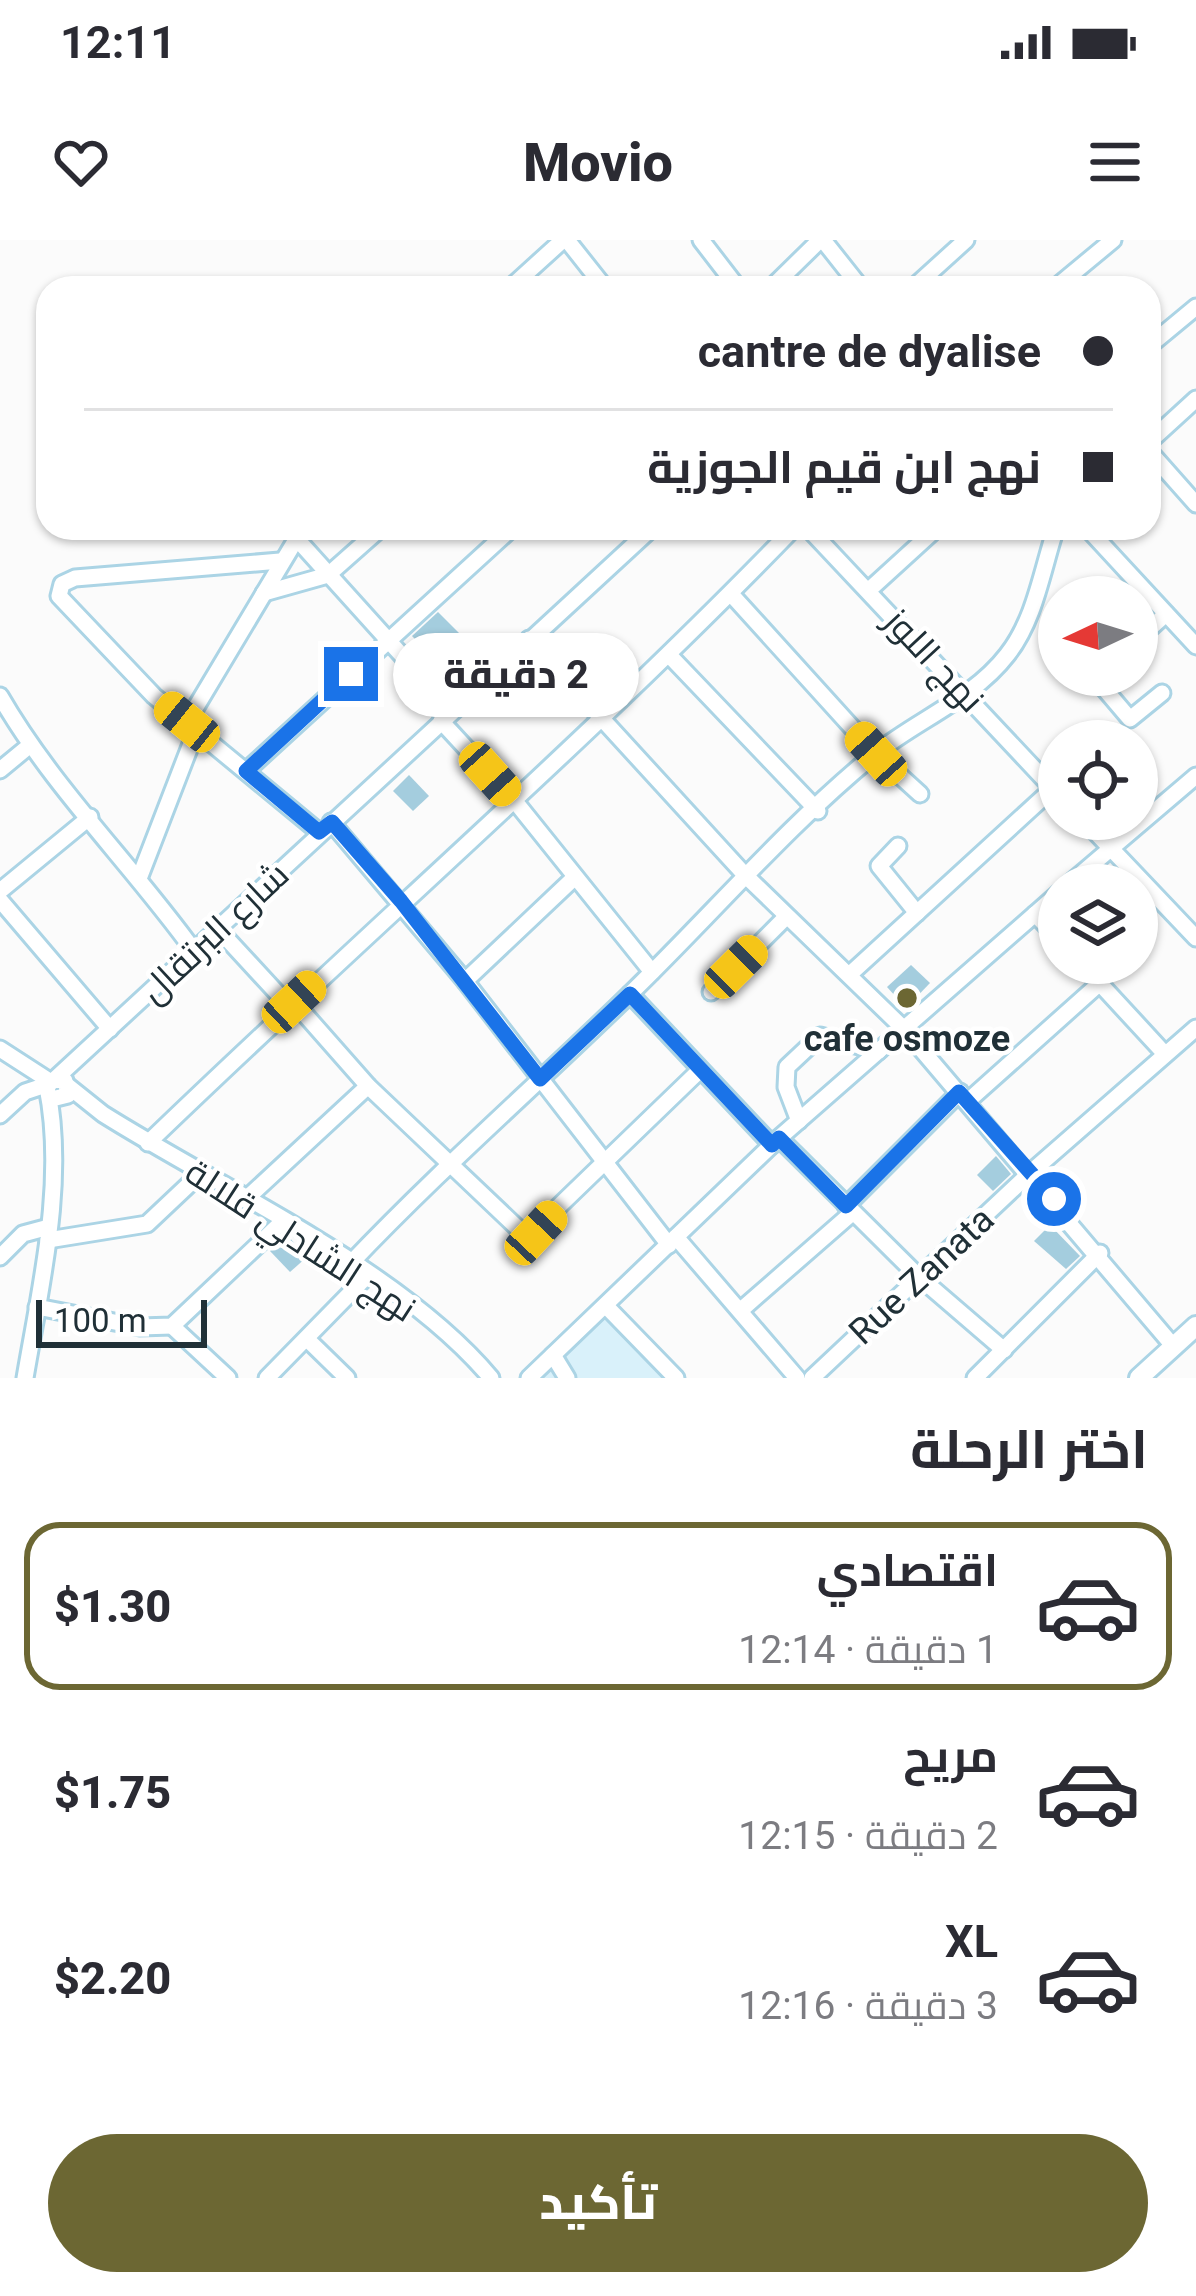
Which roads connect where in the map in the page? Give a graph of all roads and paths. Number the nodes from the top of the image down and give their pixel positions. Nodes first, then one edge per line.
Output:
1 (565, 240) edge
2 (701, 240) edge
3 (821, 240) edge
4 (966, 240) edge
5 (1113, 240) edge
6 (524, 276) edge
7 (594, 276) edge
8 (729, 276) edge
9 (784, 276) edge
10 (851, 276) edge
11 (927, 276) edge
12 (1070, 276) edge
13 (1196, 308) edge
14 (1161, 336) edge
15 (1196, 399) edge
16 (1161, 434) edge
17 (1161, 461) edge
18 (1196, 504) edge
19 (295, 540) edge
20 (305, 540) edge
21 (367, 540) edge
22 (499, 540) edge
23 (639, 540) edge
24 (782, 540) edge
25 (820, 540) edge
26 (924, 540) edge
27 (1052, 540) edge
28 (1098, 540) edge
29 (280, 561) junction
30 (328, 575) junction
31 (869, 590) junction
32 (264, 593) junction
33 (730, 594) junction
34 (1166, 614) junction
35 (1158, 621) edge
36 (530, 639) junction
37 (386, 642) junction
38 (1196, 646) edge
39 (669, 655) junction
40 (967, 692) junction
41 (1162, 693) dead end
42 (0, 696) edge
43 (1110, 696) edge
44 (447, 716) junction
45 (603, 720) junction
46 (191, 726) junction
47 (29, 746) junction
48 (876, 754) junction
49 (1038, 769) edge
50 (0, 770) edge
51 (246, 771) junction
52 (1193, 786) edge
53 (920, 794) dead end
54 (514, 800) junction
55 (1038, 806) edge
56 (818, 811) junction
57 (90, 818) junction
58 (325, 827) junction
59 (1104, 840) edge
60 (898, 846) dead end
61 (1111, 847) junction
62 (1092, 864) edge
63 (745, 874) junction
64 (140, 876) junction
65 (575, 877) junction
66 (0, 895) edge
67 (401, 901) junction
68 (1038, 911) edge
69 (917, 913) junction
70 (1035, 914) junction
71 (786, 917) junction
72 (1038, 917) edge
73 (218, 929) junction
74 (1196, 938) edge
75 (194, 951) junction
76 (652, 972) junction
77 (849, 975) junction
78 (465, 981) junction
79 (1099, 984) edge
80 (1101, 984) edge
81 (711, 992) dead end
82 (630, 994) junction
83 (292, 1004) junction
84 (1196, 1028) edge
85 (110, 1030) junction
86 (904, 1030) junction
87 (0, 1049) edge
88 (879, 1052) junction
89 (1164, 1053) junction
90 (700, 1070) junction
91 (540, 1079) junction
92 (368, 1086) junction
93 (58, 1090) junction
94 (963, 1096) junction
95 (0, 1115) edge
96 (799, 1120) junction
97 (776, 1141) junction
98 (148, 1142) junction
99 (450, 1159) junction
100 (602, 1163) junction
101 (1030, 1173) junction
102 (200, 1174) junction
103 (245, 1200) junction
104 (849, 1209) junction
105 (282, 1222) junction
106 (49, 1233) junction
107 (673, 1241) junction
108 (1100, 1253) junction
109 (0, 1257) edge
110 (350, 1264) junction
111 (367, 1276) junction
112 (918, 1276) junction
113 (607, 1306) junction
114 (37, 1307) junction
115 (741, 1310) junction
116 (172, 1326) junction
117 (1196, 1326) edge
118 (308, 1340) junction
119 (1174, 1346) junction
120 (1004, 1350) junction
121 (553, 1355) junction
122 (484, 1375) edge
123 (673, 1377) edge
124 (25, 1378) edge
125 (228, 1378) edge
126 (267, 1378) edge
127 (347, 1378) edge
128 (529, 1378) edge
129 (567, 1378) edge
130 (797, 1378) edge
131 (812, 1378) edge
132 (975, 1378) edge
133 (1139, 1378) edge

1 - 6 street
1 - 7 street
2 - 8 street
3 - 9 street
3 - 10 street
4 - 11 street
5 - 12 street
13 - 14 street
15 - 16 street
17 - 18 street
19 - 29 street
20 - 30 street
21 - 30 street
22 - 37 street
23 - 36 street, شارع البرتقال
24 - 33 street
25 - 31 street, نهج اللوز
26 - 31 street
27 - 40 street
28 - 34 street
29 - 32 street
29 - 46 street
30 - 32 street
30 - 37 street
31 - 40 street, نهج اللوز
32 - 46 street
33 - 39 street
33 - 48 street
34 - 35 street
34 - 38 street
36 - 44 street, شارع البرتقال
36 - 45 street
37 - 44 street
37 - 51 street
39 - 45 street
39 - 56 street
40 - 48 street
40 - 49 street, نهج اللوز
41 - 43 street
42 - 47 street
44 - 54 street
44 - 58 street, شارع البرتقال
45 - 54 street
45 - 63 street
46 - 51 street
46 - 64 street
47 - 50 street
47 - 57 street
48 - 53 street
48 - 56 street
51 - 58 street
52 - 61 street
54 - 65 street
54 - 67 street
55 - 69 street
56 - 63 street
57 - 64 street
57 - 66 street
58 - 67 street
58 - 73 street, شارع البرتقال
59 - 61 street
60 - 69 street
61 - 62 street
61 - 74 street
63 - 71 street
63 - 76 street
64 - 75 street
65 - 76 street
65 - 78 street
66 - 85 street
67 - 78 street
67 - 83 street
68 - 70 street
69 - 77 street
70 - 72 street
70 - 86 street
71 - 77 street
71 - 81 street
73 - 75 street, شارع البرتقال
73 - 83 street
75 - 85 street, شارع البرتقال
76 - 82 street
77 - 86 street
78 - 91 street
79 - 94 street
80 - 89 street
82 - 90 street
82 - 91 street
83 - 92 street
83 - 98 street
84 - 89 street, Rue Zanata
85 - 93 street, شارع البرتقال
86 - 88 street
86 - 94 street
87 - 93 street
88 - 96 street
88 - 96 street
89 - 101 street, Rue Zanata
90 - 97 street
90 - 100 street
91 - 99 street
91 - 100 street
92 - 99 street
92 - 103 street
93 - 95 street, شارع البرتقال
93 - 98 street, نهج الشادلي قلالة
93 - 106 street
94 - 101 street
94 - 104 street
96 - 97 street
97 - 104 street
97 - 107 street
98 - 102 street, نهج الشادلي قلالة
99 - 100 street
99 - 110 street
100 - 107 street
101 - 108 street
101 - 112 street, Rue Zanata
102 - 103 street, نهج الشادلي قلالة
102 - 106 street
103 - 105 street, نهج الشادلي قلالة
104 - 112 street
104 - 115 street
105 - 110 street, نهج الشادلي قلالة
105 - 116 street
106 - 109 street
106 - 114 street
107 - 113 street
107 - 115 street
108 - 119 street
108 - 120 street
110 - 111 street, نهج الشادلي قلالة
111 - 118 street
111 - 122 street, نهج الشادلي قلالة
112 - 120 street
112 - 131 street, Rue Zanata
113 - 121 street
113 - 123 street
114 - 116 street
114 - 124 street
115 - 130 street
116 - 125 street
117 - 119 main road
118 - 126 street
118 - 127 street
119 - 133 main road
120 - 132 street
121 - 128 street
121 - 129 street

